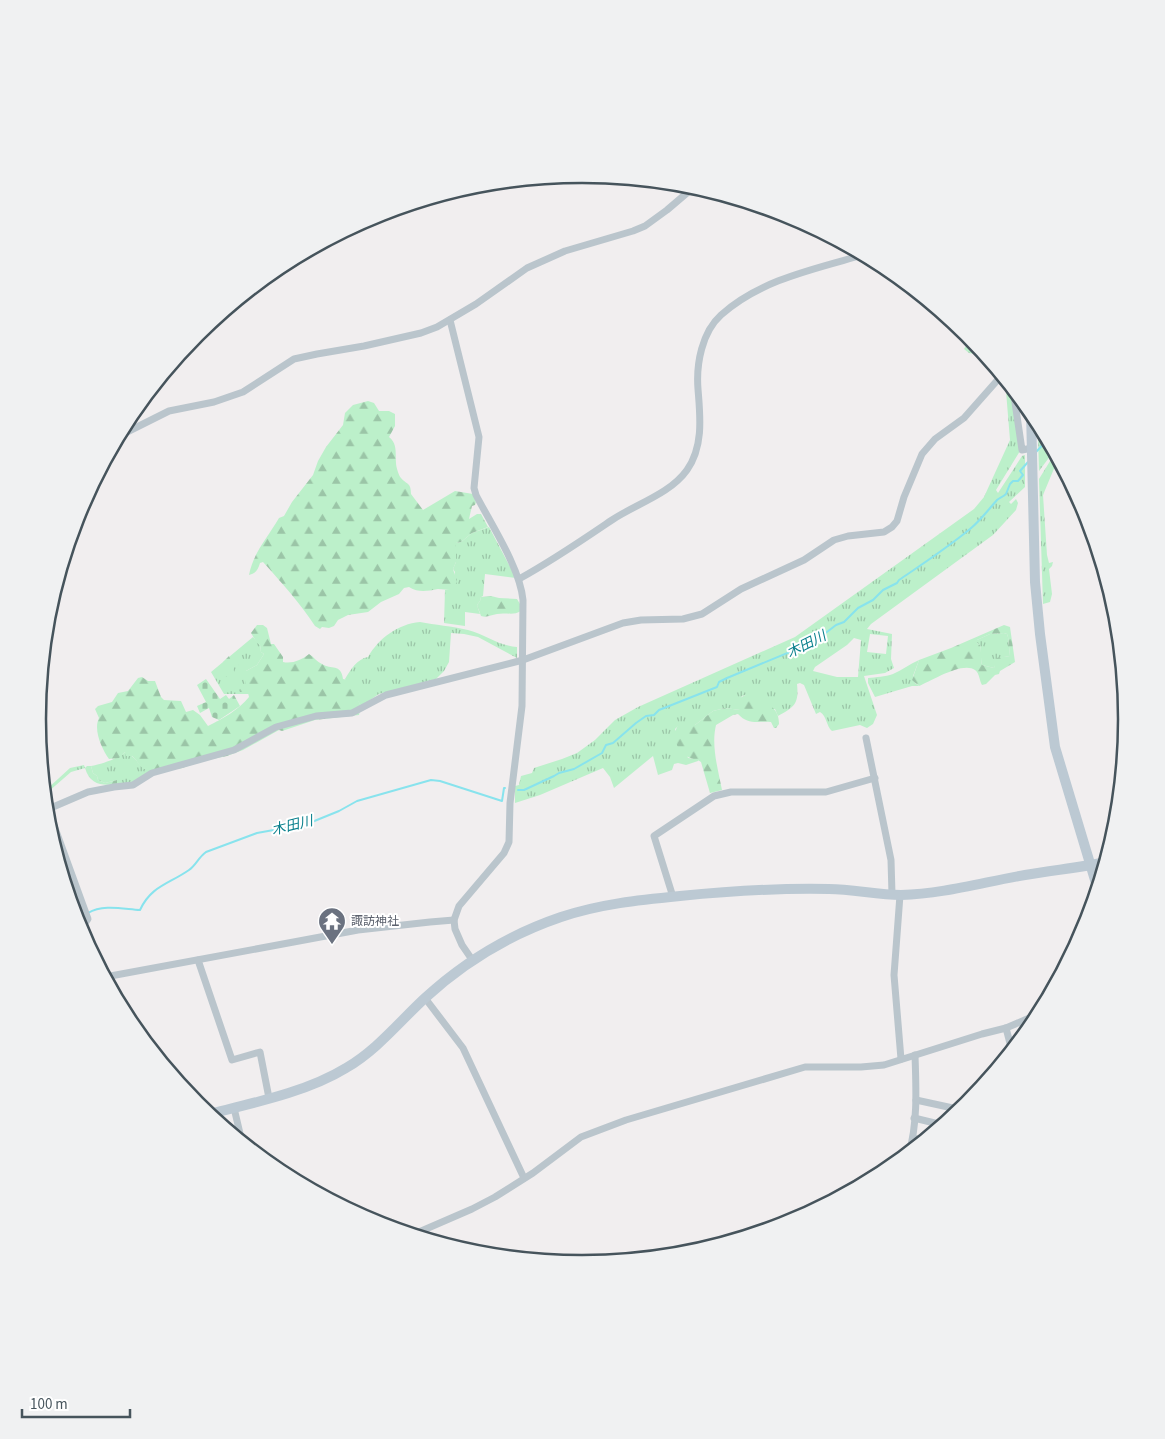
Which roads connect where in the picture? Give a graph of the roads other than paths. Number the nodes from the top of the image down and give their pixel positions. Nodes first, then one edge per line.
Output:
1 (686, 194) edge
2 (854, 257) edge
3 (450, 320) junction
4 (997, 380) edge
5 (1014, 402) edge
6 (1031, 427) edge
7 (132, 429) edge
8 (1032, 448) junction
9 (519, 579) junction
10 (523, 660) junction
11 (866, 738) dead end
12 (875, 778) junction
13 (54, 807) edge
14 (65, 859) edge
15 (1098, 864) edge
16 (1090, 866) junction
17 (1094, 878) edge
18 (896, 894) junction
19 (673, 896) junction
20 (454, 920) junction
21 (86, 922) edge
22 (198, 960) junction
23 (473, 961) junction
24 (111, 975) edge
25 (425, 998) junction
26 (1026, 1019) edge
27 (1006, 1028) junction
28 (1010, 1043) edge
29 (915, 1055) junction
30 (901, 1059) junction
31 (269, 1098) junction
32 (916, 1100) junction
33 (234, 1108) junction
34 (952, 1108) edge
35 (217, 1112) edge
36 (914, 1118) junction
37 (936, 1123) edge
38 (240, 1132) edge
39 (913, 1138) junction
40 (916, 1139) edge
41 (912, 1143) edge
42 (524, 1178) junction
43 (421, 1230) edge

1 - 3 street
2 - 9 street
3 - 7 street
3 - 9 street
4 - 10 street
5 - 8 street
6 - 8 street
8 - 16 street
9 - 10 street
10 - 13 street
10 - 20 street
11 - 12 street
12 - 18 street
12 - 19 street
14 - 21 street
15 - 16 street
16 - 17 street
16 - 18 street
18 - 19 street
18 - 30 street
19 - 23 street
20 - 22 street
20 - 23 street
22 - 24 street
22 - 31 street
23 - 25 street
25 - 31 street
25 - 42 street
26 - 27 street
27 - 28 street
27 - 29 street
29 - 30 street
29 - 32 street
30 - 42 street
31 - 33 street
32 - 34 street
32 - 36 street
33 - 35 street
33 - 38 street
36 - 37 street
36 - 39 street
39 - 40 street
39 - 41 street
42 - 43 street

